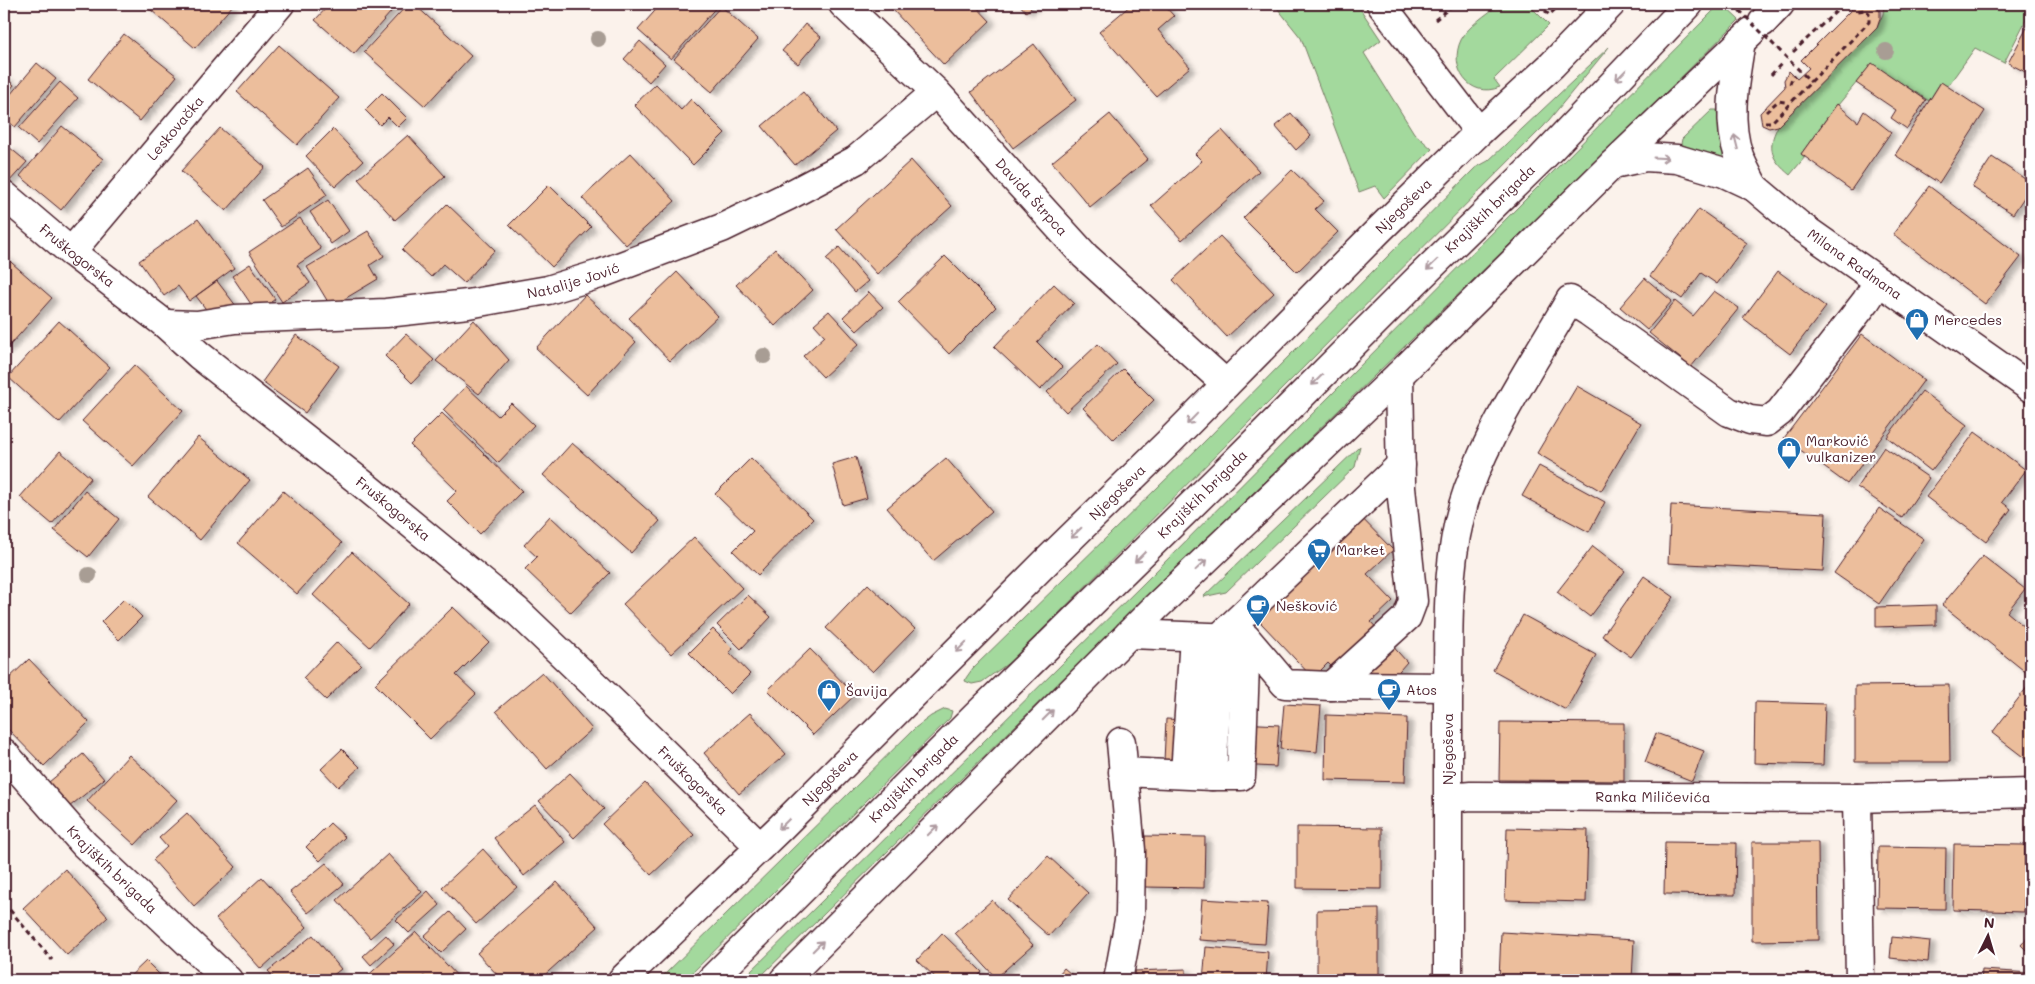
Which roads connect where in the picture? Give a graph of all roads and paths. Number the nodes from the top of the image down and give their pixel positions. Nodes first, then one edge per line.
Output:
1 (280, 4) edge
2 (842, 4) edge
3 (1381, 4) edge
4 (1539, 4) edge
5 (1561, 4) edge
6 (1611, 4) edge
7 (1689, 4) edge
8 (1733, 4) edge
9 (1844, 4) edge
10 (1858, 11) dead end
11 (1759, 25) edge
12 (1793, 52) dead end
13 (1793, 75) dead end
14 (1811, 82) junction
15 (1790, 84) dead end
16 (936, 92) junction
17 (1785, 102) dead end
18 (1764, 114) dead end
19 (1772, 122) dead end
20 (1479, 132) junction
21 (1613, 164) junction
22 (1754, 187) junction
23 (4, 195) edge
24 (71, 252) junction
25 (1879, 281) junction
26 (165, 324) junction
27 (1399, 375) junction
28 (1226, 384) junction
29 (2031, 388) edge
30 (1401, 476) junction
31 (1129, 634) junction
32 (1220, 637) junction
33 (1331, 686) junction
34 (1449, 687) junction
35 (1121, 742) dead end
36 (4, 753) edge
37 (1123, 772) junction
38 (1185, 774) junction
39 (2031, 793) edge
40 (1448, 798) junction
41 (1857, 798) junction
42 (760, 847) junction
43 (4, 903) edge
44 (52, 960) dead end
45 (228, 980) edge
46 (622, 980) edge
47 (711, 980) edge
48 (784, 980) edge
49 (1118, 980) edge
50 (1448, 980) edge
51 (1860, 980) edge

1 - 24 street, Leskovačka
2 - 16 street, Davida Štrpca
3 - 20 street
4 - 5 path
6 - 20 street, Njegoševa
7 -> 47 street, Krajiških brigada
8 - 14 path, bridge
9 - 12 path
10 - 14 path
11 - 21 street
22 -> 11 street, Milana Radmana
13 - 15 path
14 - 19 path
16 - 26 street, Natalije Jović
16 - 28 street, Davida Štrpca
17 - 18 path
20 - 28 street, Njegoševa
21 -> 22 street, Milana Radmana
21 - 27 street
22 - 25 street, Milana Radmana
23 - 24 street, Fruškogorska
24 - 26 street, Fruškogorska
25 - 29 street, Milana Radmana
25 - 34 street, Njegoševa
26 - 42 street, Fruškogorska
27 - 30 street
31 -> 27 street
28 -> 42 street, Njegoševa
30 - 32 street
30 - 33 street
31 - 32 street
48 -> 31 street
32 - 33 street
32 - 38 street
32 - 38 street
33 - 34 street
34 - 40 street, Njegoševa
35 - 37 street
36 - 45 street, Krajiških brigada
37 - 38 street
37 - 49 street
39 - 41 street, Ranka Miličevića
40 - 41 street, Ranka Miličevića
40 - 50 street, Njegoševa
41 - 51 street
42 - 46 street, Njegoševa
43 - 44 path

